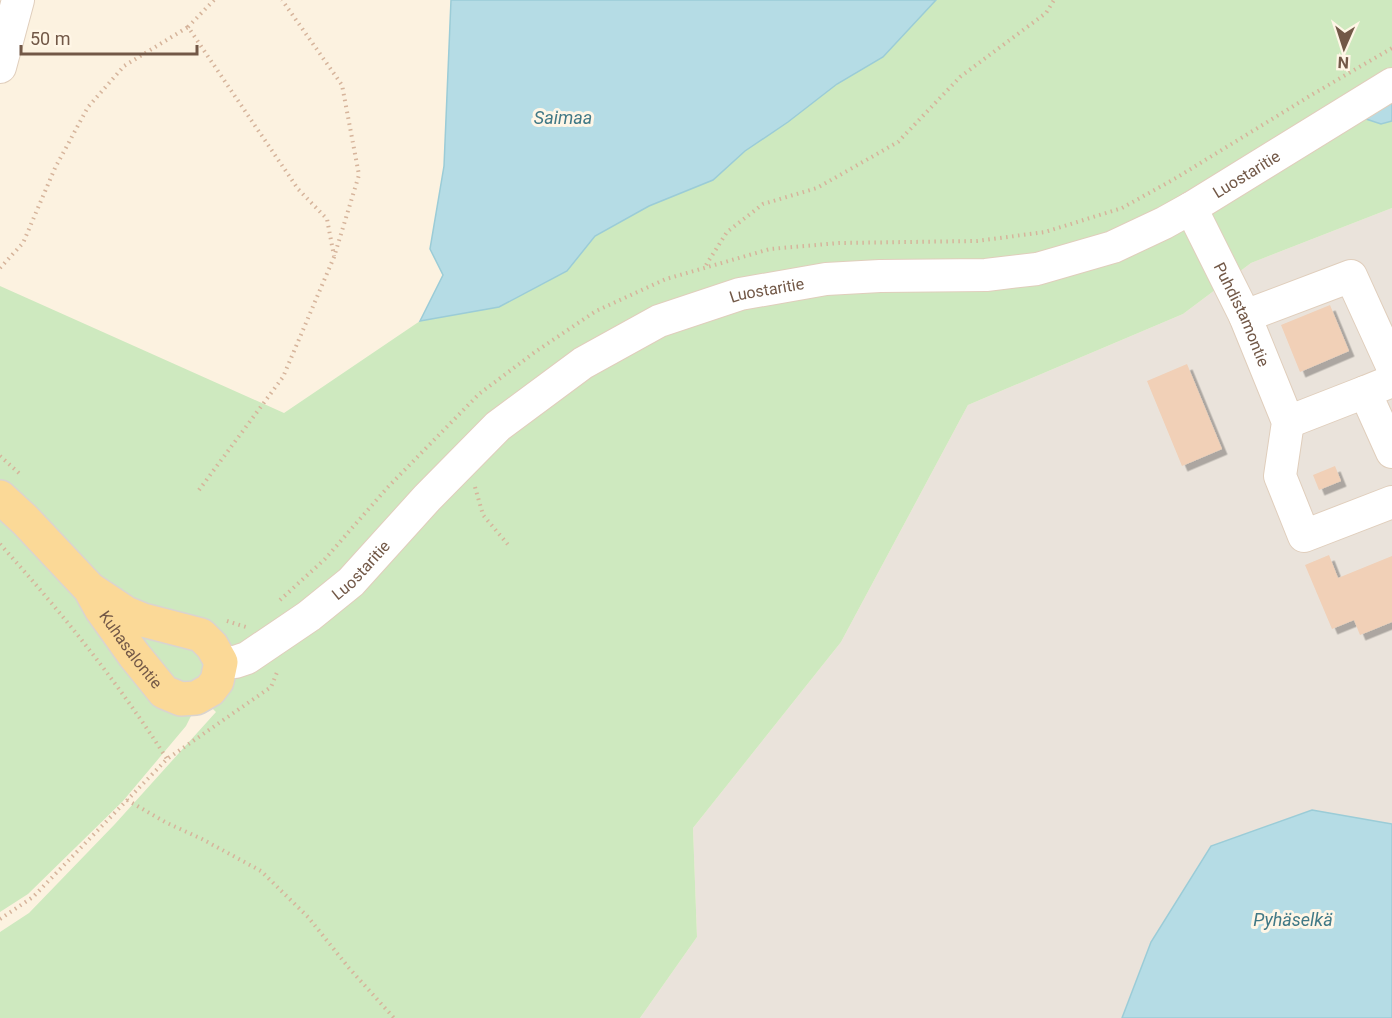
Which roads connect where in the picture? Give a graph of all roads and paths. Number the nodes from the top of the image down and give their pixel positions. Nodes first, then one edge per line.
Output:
1 (18, 0) edge
2 (214, 0) edge
3 (282, 0) edge
4 (1054, 0) edge
5 (188, 27) junction
6 (0, 67) edge
7 (1392, 84) edge
8 (1191, 208) junction
9 (334, 257) junction
10 (705, 266) dead end
11 (0, 268) edge
12 (1245, 316) junction
13 (1392, 366) edge
14 (1378, 386) edge
15 (1288, 422) junction
16 (1392, 452) edge
17 (471, 453) junction
18 (199, 489) dead end
19 (0, 497) edge
20 (1392, 502) edge
21 (0, 544) edge
22 (510, 548) dead end
23 (90, 589) junction
24 (221, 662) junction
25 (127, 800) junction
26 (0, 919) edge
27 (394, 1018) edge

1 - 6 street
2 - 5 path
3 - 9 path
4 - 10 path
5 - 9 path
5 - 11 path
7 - 8 street, Luostaritie
8 - 12 street, Puhdistamontie
8 - 17 street, Luostaritie
9 - 18 path
12 - 13 street
12 - 15 street, Puhdistamontie
14 - 15 street
14 - 16 street
15 - 20 street
17 - 22 path
17 - 24 street, Luostaritie
19 - 23 main road, Kuhasalontie
21 - 25 path
23 - 24 main road, Kuhasalontie
23 - 24 main road, Kuhasalontie
25 - 26 path
25 - 27 path

